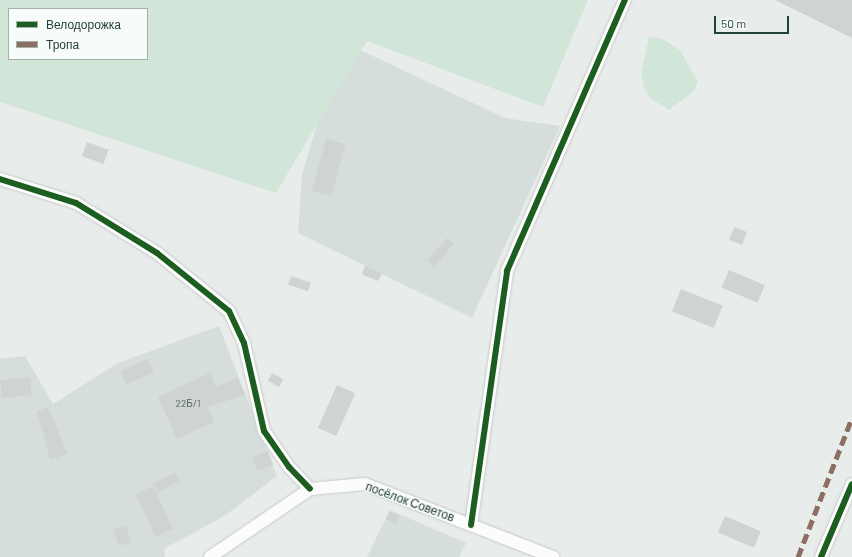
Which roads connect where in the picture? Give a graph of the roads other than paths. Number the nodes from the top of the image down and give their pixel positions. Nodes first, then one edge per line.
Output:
1 (625, 0) edge
2 (0, 178) edge
3 (852, 484) edge
4 (310, 489) junction
5 (470, 525) junction
6 (210, 557) edge
7 (553, 557) edge
8 (821, 557) edge

1 - 5 street
2 - 4 street
3 - 8 street
4 - 5 street, посёлок Советов
4 - 6 street, посёлок Советов
5 - 7 street, посёлок Советов

